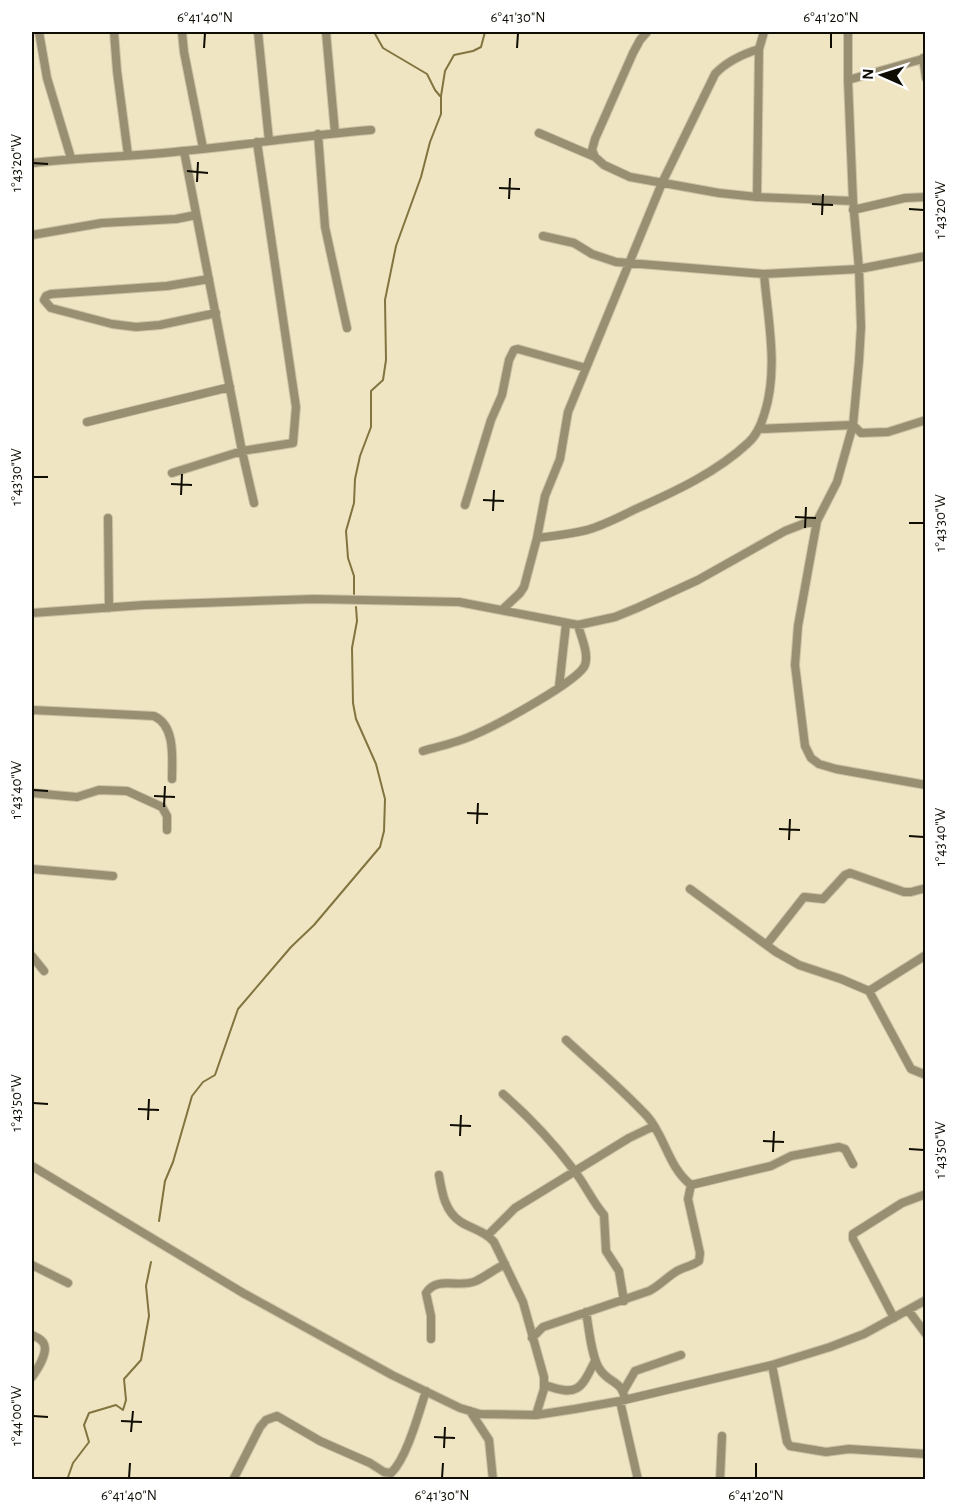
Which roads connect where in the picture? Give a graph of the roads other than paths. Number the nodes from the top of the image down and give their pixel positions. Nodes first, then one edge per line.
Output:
1 (39, 32) edge
2 (114, 32) edge
3 (182, 32) edge
4 (258, 32) edge
5 (326, 32) edge
6 (647, 32) edge
7 (764, 32) edge
8 (848, 32) edge
9 (759, 48) junction
10 (924, 58) edge
11 (926, 78) edge
12 (848, 80) junction
13 (371, 130) dead end
14 (335, 133) junction
15 (539, 133) dead end
16 (318, 134) junction
17 (269, 141) junction
18 (256, 142) junction
19 (203, 148) junction
20 (184, 151) junction
21 (128, 155) junction
22 (595, 157) junction
23 (71, 158) junction
24 (32, 163) edge
25 (662, 183) junction
26 (757, 197) junction
27 (926, 197) edge
28 (853, 205) junction
29 (196, 215) junction
30 (32, 235) edge
31 (543, 236) dead end
32 (926, 256) edge
33 (628, 264) junction
34 (859, 269) junction
35 (764, 274) junction
36 (210, 279) junction
37 (216, 313) junction
38 (347, 328) dead end
39 (586, 368) junction
40 (230, 387) junction
41 (926, 420) edge
42 (87, 422) dead end
43 (853, 425) junction
44 (759, 429) junction
45 (242, 451) junction
46 (172, 473) dead end
47 (254, 503) dead end
48 (465, 505) dead end
49 (108, 518) dead end
50 (818, 521) junction
51 (537, 538) junction
52 (109, 608) junction
53 (502, 610) junction
54 (32, 613) edge
55 (566, 624) junction
56 (578, 625) junction
57 (559, 687) junction
58 (32, 710) edge
59 (423, 751) dead end
60 (172, 779) dead end
61 (926, 785) edge
62 (32, 793) edge
63 (167, 830) dead end
64 (32, 869) edge
65 (113, 876) dead end
66 (926, 888) edge
67 (690, 889) dead end
68 (767, 944) junction
69 (926, 955) edge
70 (32, 956) edge
71 (44, 971) dead end
72 (869, 991) junction
73 (566, 1040) dead end
74 (926, 1075) edge
75 (503, 1094) dead end
76 (654, 1126) junction
77 (853, 1164) dead end
78 (32, 1166) edge
79 (574, 1170) junction
80 (439, 1176) dead end
81 (691, 1185) junction
82 (926, 1194) edge
83 (488, 1235) junction
84 (506, 1264) junction
85 (32, 1265) edge
86 (68, 1283) dead end
87 (926, 1300) edge
88 (624, 1301) junction
89 (908, 1310) junction
90 (586, 1312) junction
91 (894, 1318) junction
92 (926, 1334) edge
93 (32, 1335) edge
94 (532, 1338) junction
95 (431, 1339) dead end
96 (681, 1355) dead end
97 (595, 1361) junction
98 (772, 1365) junction
99 (32, 1377) edge
100 (545, 1385) junction
101 (426, 1391) junction
102 (623, 1397) junction
103 (470, 1411) junction
104 (536, 1415) junction
105 (722, 1436) dead end
106 (926, 1454) edge
107 (233, 1479) edge
108 (493, 1479) edge
109 (638, 1479) edge
110 (720, 1479) edge

1 - 23 street
2 - 21 street
3 - 19 street
4 - 17 street
5 - 14 street
6 - 22 street
7 - 9 street
8 - 12 street
9 - 25 street
9 - 26 street
10 - 11 street
10 - 12 street
12 - 28 street
13 - 14 street
14 - 16 street
15 - 22 street
16 - 17 street
16 - 38 street
17 - 18 street
18 - 19 street
18 - 45 street
19 - 20 street
20 - 21 street
20 - 29 street
21 - 23 street
22 - 25 street
23 - 24 street
25 - 26 street
25 - 33 street
26 - 28 street
27 - 28 street
28 - 34 street
29 - 30 street
29 - 36 street
31 - 33 street
32 - 34 street
33 - 35 street
33 - 39 street
34 - 35 street
34 - 43 street
35 - 44 street
36 - 37 street
36 - 37 street
37 - 40 street
39 - 48 street
39 - 51 street
40 - 42 street
40 - 45 street
41 - 43 street
43 - 44 street
43 - 50 street
44 - 51 street
45 - 46 street
45 - 47 street
49 - 52 street
50 - 56 street
50 - 61 street
51 - 53 street
52 - 53 street
52 - 54 street
53 - 55 street
55 - 56 street
55 - 57 street
56 - 57 street
57 - 59 street
58 - 60 street
62 - 63 street
64 - 65 street
66 - 68 street
67 - 68 street
68 - 72 street
69 - 72 street
70 - 71 street
72 - 74 street
73 - 76 street
75 - 79 street
76 - 79 street
76 - 81 street
77 - 81 street
78 - 101 street
79 - 83 street
79 - 88 street
80 - 83 street
81 - 88 street
82 - 91 street
83 - 84 street
84 - 94 street
84 - 95 street
85 - 86 street
87 - 89 street
88 - 90 street
89 - 91 street
89 - 92 street
90 - 94 street
90 - 97 street
91 - 98 street
93 - 99 street
94 - 100 street
96 - 102 street
97 - 100 street
97 - 102 street
98 - 102 street
98 - 106 street
100 - 104 street
101 - 103 street
101 - 107 street
102 - 104 street
102 - 109 street
103 - 104 street
103 - 108 street
105 - 110 street

